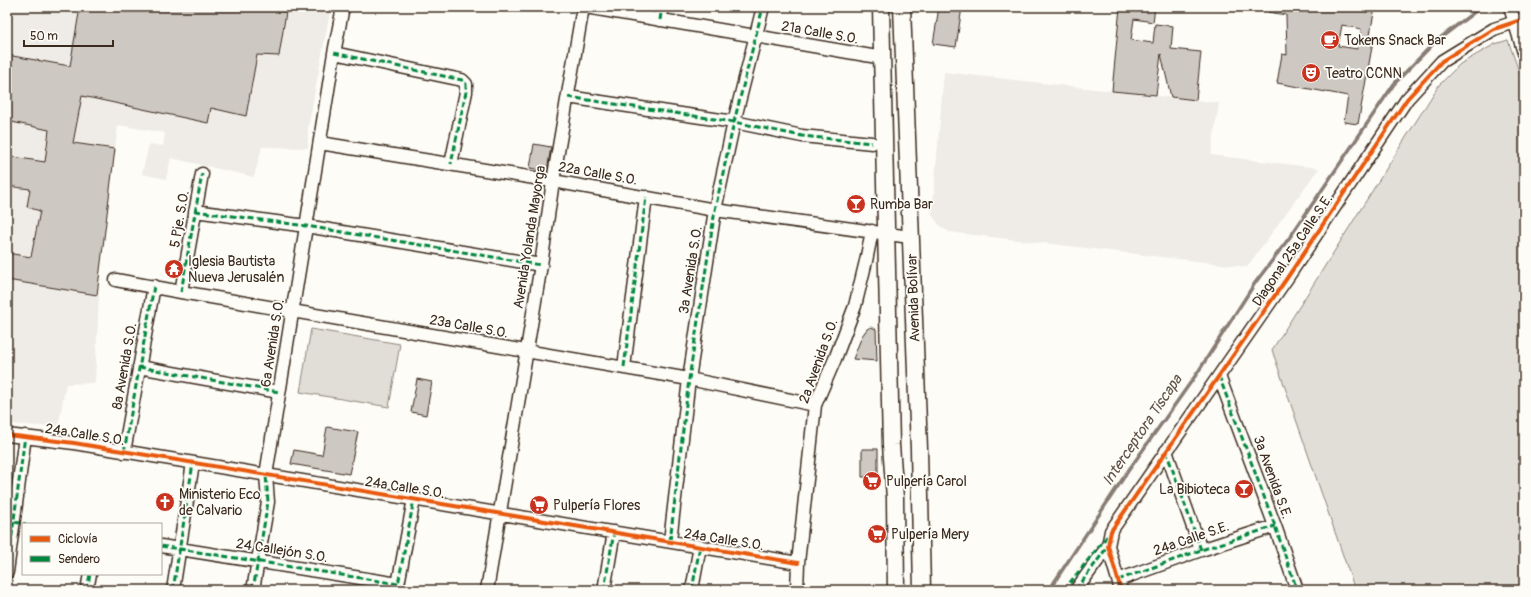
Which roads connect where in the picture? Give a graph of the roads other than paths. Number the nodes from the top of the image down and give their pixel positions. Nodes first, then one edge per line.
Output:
1 (343, 7) edge
2 (583, 7) edge
3 (586, 7) edge
4 (662, 7) edge
5 (763, 7) edge
6 (881, 7) edge
7 (902, 7) edge
8 (1510, 7) edge
9 (660, 20) junction
10 (1519, 20) edge
11 (756, 36) junction
12 (1523, 48) edge
13 (334, 53) junction
14 (883, 58) junction
15 (568, 97) junction
16 (734, 122) junction
17 (320, 142) junction
18 (872, 143) dead end
19 (451, 164) junction
20 (202, 174) dead end
21 (553, 181) junction
22 (646, 197) junction
23 (715, 210) junction
24 (195, 211) junction
25 (306, 226) junction
26 (879, 232) junction
27 (910, 237) junction
28 (541, 266) junction
29 (116, 280) dead end
30 (154, 286) junction
31 (181, 292) junction
32 (293, 310) junction
33 (526, 351) junction
34 (140, 367) junction
35 (624, 367) junction
36 (1219, 376) junction
37 (689, 379) junction
38 (279, 392) junction
39 (815, 405) junction
40 (7, 435) edge
41 (25, 436) junction
42 (1166, 451) junction
43 (124, 452) junction
44 (193, 463) junction
45 (266, 475) junction
46 (414, 499) junction
47 (499, 513) junction
48 (20, 523) edge
49 (1275, 526) junction
50 (614, 532) junction
51 (670, 541) junction
52 (162, 546) edge
53 (700, 546) junction
54 (1108, 546) junction
55 (180, 549) junction
56 (1201, 550) junction
57 (258, 562) junction
58 (798, 563) junction
59 (7, 572) edge
60 (90, 575) edge
61 (1120, 585) edge
62 (398, 587) edge
63 (87, 590) edge
64 (173, 590) edge
65 (253, 590) edge
66 (487, 590) edge
67 (604, 590) edge
68 (692, 590) edge
69 (797, 590) edge
70 (896, 590) edge
71 (922, 590) edge
72 (1076, 590) edge
73 (1297, 590) edge

1 - 13 street, 6a Avenida S.O.
2 - 15 street, Avenida Yolanda Mayorga
3 - 9 street, 21a Calle S.O.
4 - 9 street
5 - 11 street, 3a Avenida S.O.
6 - 14 main road, Avenida Bolívar
7 - 27 main road, Avenida Bolívar
8 - 10 street
9 - 11 street, 21a Calle S.O.
10 - 12 street
10 - 36 street, Diagonal 25a Calle S.E.
11 - 14 street, 21a Calle S.O.
11 - 16 street, 3a Avenida S.O.
13 - 17 street, 6a Avenida S.O.
13 - 19 street
14 - 26 main road, Avenida Bolívar
15 - 16 street
15 - 21 street, Avenida Yolanda Mayorga
16 - 18 street
16 - 23 street, 3a Avenida S.O.
17 - 19 street, 22a Calle S.O.
17 - 25 street, 6a Avenida S.O.
19 - 21 street, 22a Calle S.O.
20 - 24 street, 5 Pje. S.O.
21 - 22 street, 22a Calle S.O.
21 - 28 street, Avenida Yolanda Mayorga
22 - 23 street, 22a Calle S.O.
22 - 35 street
23 - 26 street, 22a Calle S.O.
23 - 37 street, 3a Avenida S.O.
24 - 25 street
24 - 31 street, 5 Pje. S.O.
25 - 28 street
25 - 32 street, 6a Avenida S.O.
26 - 27 street
26 - 39 street, 2a Avenida S.O.
26 - 70 main road, Avenida Bolívar
27 - 71 main road, Avenida Bolívar
28 - 33 street, Avenida Yolanda Mayorga
29 - 30 street, 23a Calle S.O.
30 - 31 street, 23a Calle S.O.
30 - 34 street, 8a Avenida S.O.
31 - 32 street, 23a Calle S.O.
32 - 33 street, 23a Calle S.O.
32 - 38 street, 6a Avenida S.O.
33 - 35 street, 23a Calle S.O.
33 - 47 street, Avenida Yolanda Mayorga
34 - 38 street
34 - 43 street, 8a Avenida S.O.
35 - 37 street, 23a Calle S.O.
36 - 42 street, Diagonal 25a Calle S.E.
36 - 49 street, 3a Avenida S.E.
37 - 39 street, 23a Calle S.O.
37 - 51 street, 3a Avenida S.O.
38 - 45 street, 6a Avenida S.O.
39 - 58 street, 2a Avenida S.O.
40 - 41 street, 24a Calle S.O.
41 - 43 street, 24a Calle S.O.
41 - 48 street
42 - 54 street, Diagonal 25a Calle S.E.
42 - 56 street
43 - 44 street, 24a Calle S.O.
44 - 45 street, 24a Calle S.O.
44 - 55 street
45 - 46 street, 24a Calle S.O.
45 - 57 street, 6a Avenida S.O.
46 - 47 street, 24a Calle S.O.
46 - 62 street
47 - 50 street, 24a Calle S.O.
47 - 66 street, Avenida Yolanda Mayorga
48 - 59 street
49 - 56 street, 24a Calle S.E.
49 - 73 street, 3a Avenida S.E.
50 - 51 street, 24a Calle S.O.
50 - 67 street
51 - 53 street, 24a Calle S.O.
52 - 55 street, 24 Callejón S.O.
53 - 58 street, 24a Calle S.O.
53 - 68 street
54 - 61 street
54 - 72 street
55 - 57 street, 24 Callejón S.O.
55 - 64 street
56 - 61 street, 24a Calle S.E.
57 - 62 street, 24 Callejón S.O.
57 - 65 street, 6a Avenida S.O.
58 - 69 street, 2a Avenida S.O.
60 - 63 street

